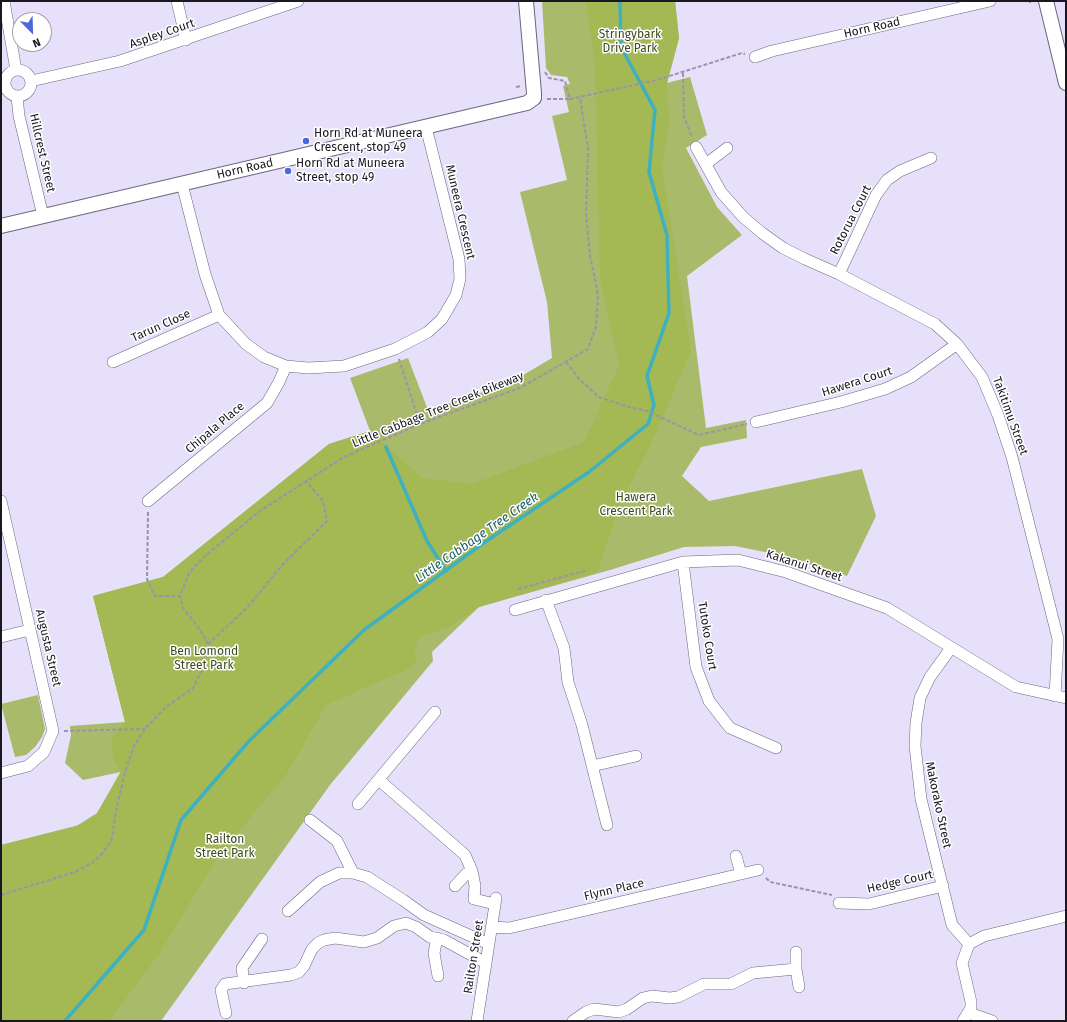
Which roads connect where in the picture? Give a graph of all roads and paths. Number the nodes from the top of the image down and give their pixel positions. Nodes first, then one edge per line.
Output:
1 (4, 1) edge
2 (177, 1) edge
3 (298, 1) edge
4 (526, 1) edge
5 (990, 1) edge
6 (1046, 1) edge
7 (186, 40) junction
8 (755, 57) joint
9 (544, 67) dead end
10 (16, 70) junction
11 (683, 73) junction
12 (31, 81) junction
13 (1066, 83) edge
14 (3, 87) edge
15 (17, 97) junction
16 (580, 97) junction
17 (534, 98) junction
18 (570, 99) junction
19 (426, 127) junction
20 (696, 147) joint
21 (727, 148) dead end
22 (931, 158) dead end
23 (706, 164) junction
24 (182, 184) junction
25 (43, 216) junction
26 (1, 226) edge
27 (839, 274) junction
28 (219, 315) junction
29 (957, 344) junction
30 (395, 349) junction
31 (113, 362) dead end
32 (566, 362) junction
33 (286, 366) junction
34 (756, 422) joint
35 (420, 424) junction
36 (306, 481) junction
37 (1, 501) edge
38 (148, 501) joint
39 (683, 562) junction
40 (588, 570) dead end
41 (518, 589) dead end
42 (180, 596) junction
43 (546, 600) junction
44 (515, 610) dead end
45 (30, 630) junction
46 (1, 637) edge
47 (208, 644) junction
48 (951, 648) junction
49 (1061, 697) edge
50 (435, 712) dead end
51 (146, 729) junction
52 (53, 731) junction
53 (776, 748) dead end
54 (636, 756) dead end
55 (592, 766) junction
56 (1, 773) edge
57 (379, 780) junction
58 (358, 804) dead end
59 (310, 820) dead end
60 (607, 825) dead end
61 (736, 856) dead end
62 (758, 870) joint
63 (472, 871) junction
64 (353, 873) junction
65 (741, 874) junction
66 (456, 886) dead end
67 (943, 886) junction
68 (1, 895) edge
69 (839, 903) joint
70 (288, 911) dead end
71 (1066, 916) edge
72 (492, 927) junction
73 (437, 938) junction
74 (262, 939) dead end
75 (489, 944) junction
76 (969, 944) junction
77 (796, 952) dead end
78 (486, 963) junction
79 (796, 970) junction
80 (438, 976) dead end
81 (244, 983) junction
82 (799, 987) dead end
83 (226, 1014) dead end
84 (966, 1017) edge
85 (477, 1021) edge
86 (573, 1021) edge
87 (992, 1021) edge

1 - 10 street
2 - 7 street
3 - 7 street, Aspley Court
4 - 17 street
5 - 8 street, Horn Road
6 - 13 street
7 - 12 street, Aspley Court
8 - 11 path
9 - 18 path
10 - 12 street
10 - 14 street
11 - 16 path
11 - 20 path
12 - 15 street
14 - 15 street
15 - 25 street, Hillcrest Street
16 - 18 path
16 - 32 path, Little Cabbage Tree Creek Bikeway
17 - 18 path
17 - 19 street, Horn Road
19 - 24 street, Horn Road
19 - 30 street, Muneera Crescent
20 - 23 street, Takitimu Street
21 - 23 street
22 - 27 street, Rotorua Court
23 - 27 street, Takitimu Street
24 - 25 street, Horn Road
24 - 28 street, Muneera Crescent
25 - 26 street, Horn Road
27 - 29 street, Takitimu Street
28 - 31 street, Tarun Close
28 - 33 street, Muneera Crescent
29 - 34 street, Hawera Court
29 - 49 street, Takitimu Street
30 - 33 street, Muneera Crescent
30 - 35 path
32 - 34 path
32 - 35 path, Little Cabbage Tree Creek Bikeway
33 - 38 street, Chipala Place
35 - 36 path, Little Cabbage Tree Creek Bikeway
36 - 42 path, Little Cabbage Tree Creek Bikeway
36 - 47 path
37 - 45 street, Augusta Street
38 - 42 path
39 - 43 street, Kakanui Street
39 - 48 street, Kakanui Street
39 - 53 street, Tutoko Court
40 - 41 path
42 - 47 path
43 - 44 street, Kakanui Street
43 - 55 street
45 - 46 street
45 - 52 street, Augusta Street
47 - 51 path
48 - 49 street, Kakanui Street
48 - 67 street, Makorako Street
50 - 57 street
51 - 52 path
51 - 68 path
52 - 56 street
54 - 55 street
55 - 60 street
57 - 58 street
57 - 63 street
59 - 64 street
61 - 65 street
62 - 65 street, Flynn Place
62 - 69 path
63 - 66 street
63 - 72 street, Railton Street
64 - 70 street
64 - 75 street
65 - 72 street, Flynn Place
67 - 69 street, Hedge Court
67 - 76 street, Makorako Street
71 - 76 street
72 - 75 street, Railton Street
73 - 78 street
73 - 80 street
73 - 81 street
74 - 81 street
75 - 78 street, Railton Street
76 - 84 street
77 - 79 street
78 - 85 street, Railton Street
79 - 82 street
79 - 86 street
81 - 83 street
84 - 87 street

